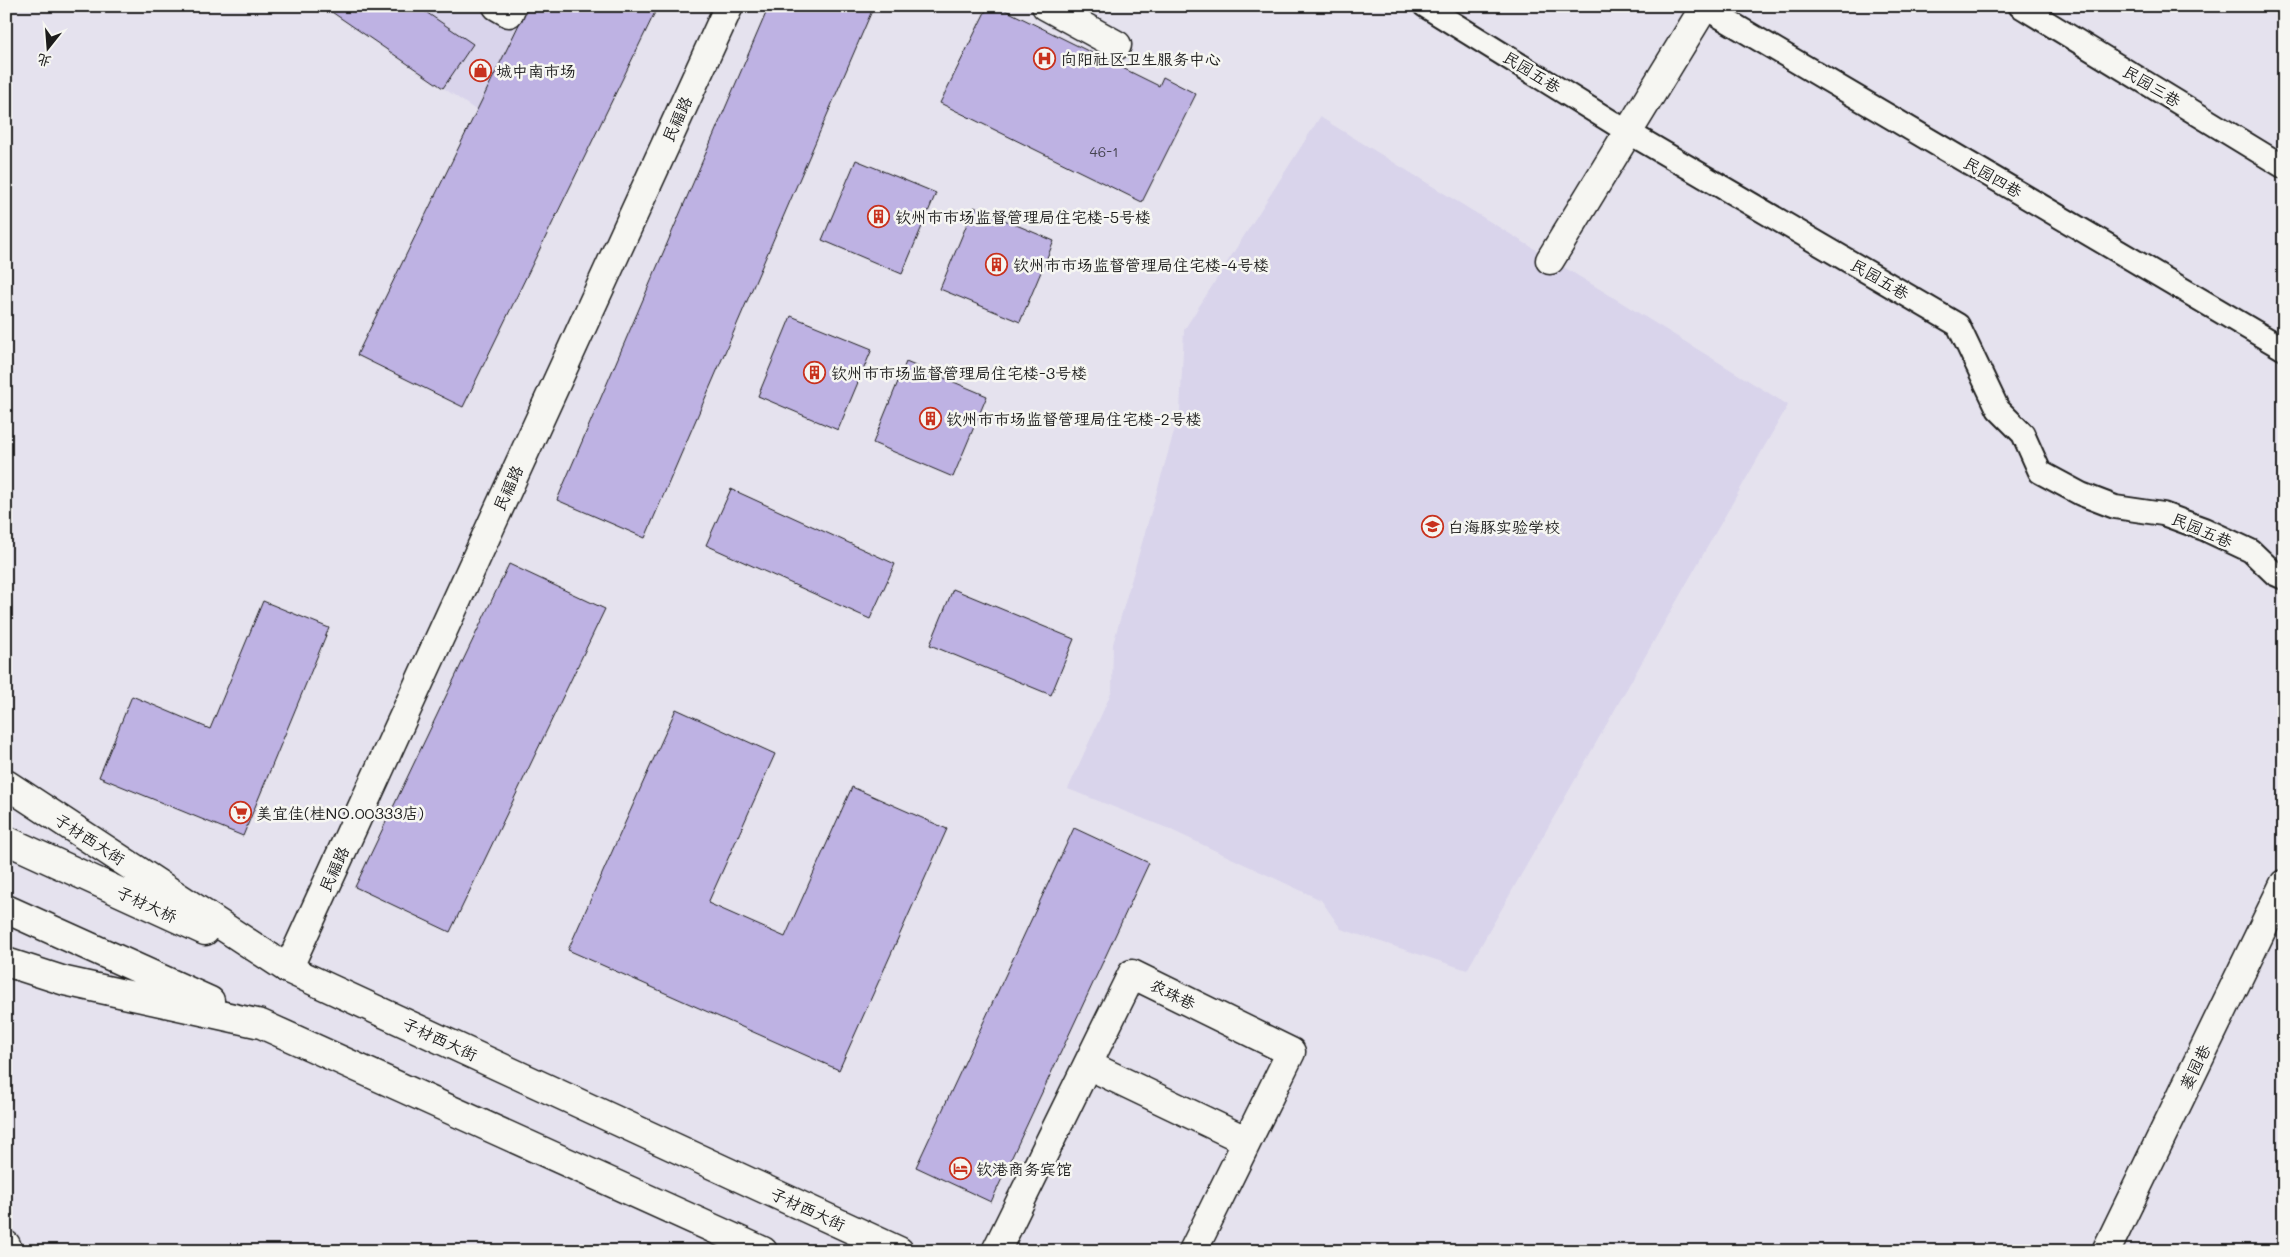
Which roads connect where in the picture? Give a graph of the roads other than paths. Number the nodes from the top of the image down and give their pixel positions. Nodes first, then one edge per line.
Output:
1 (497, 6) edge
2 (512, 6) edge
3 (729, 6) edge
4 (1046, 6) edge
5 (1425, 6) edge
6 (2020, 6) edge
7 (1704, 7) edge
8 (1117, 44) dead end
9 (1628, 132) junction
10 (2284, 166) edge
11 (1550, 260) dead end
12 (2284, 349) edge
13 (2284, 578) edge
14 (6, 784) edge
15 (6, 840) edge
16 (2284, 884) edge
17 (6, 909) edge
18 (6, 962) edge
19 (288, 969) junction
20 (261, 1024) junction
21 (1088, 1065) junction
22 (1247, 1141) junction
23 (6, 1245) edge
24 (8, 1251) edge
25 (763, 1251) edge
26 (899, 1251) edge
27 (996, 1251) edge
28 (1193, 1251) edge
29 (2106, 1251) edge

1 - 2 street
3 - 19 street, 民福路
4 - 8 street
5 - 9 lane, 民园五巷
6 - 10 lane, 民园三巷
7 - 9 street
7 - 12 lane, 民园四巷
9 - 11 street
9 - 13 lane, 民园五巷
14 - 19 street, 子材西大街
15 - 19 street, 子材大桥
16 - 29 street, 蒌园巷
17 - 20 street
18 - 20 street
19 - 26 street, 子材西大街
20 - 25 street
21 - 22 street
21 - 22 street, 农珠巷
21 - 27 street, 农珠巷
22 - 28 street, 农珠巷
23 - 24 street

